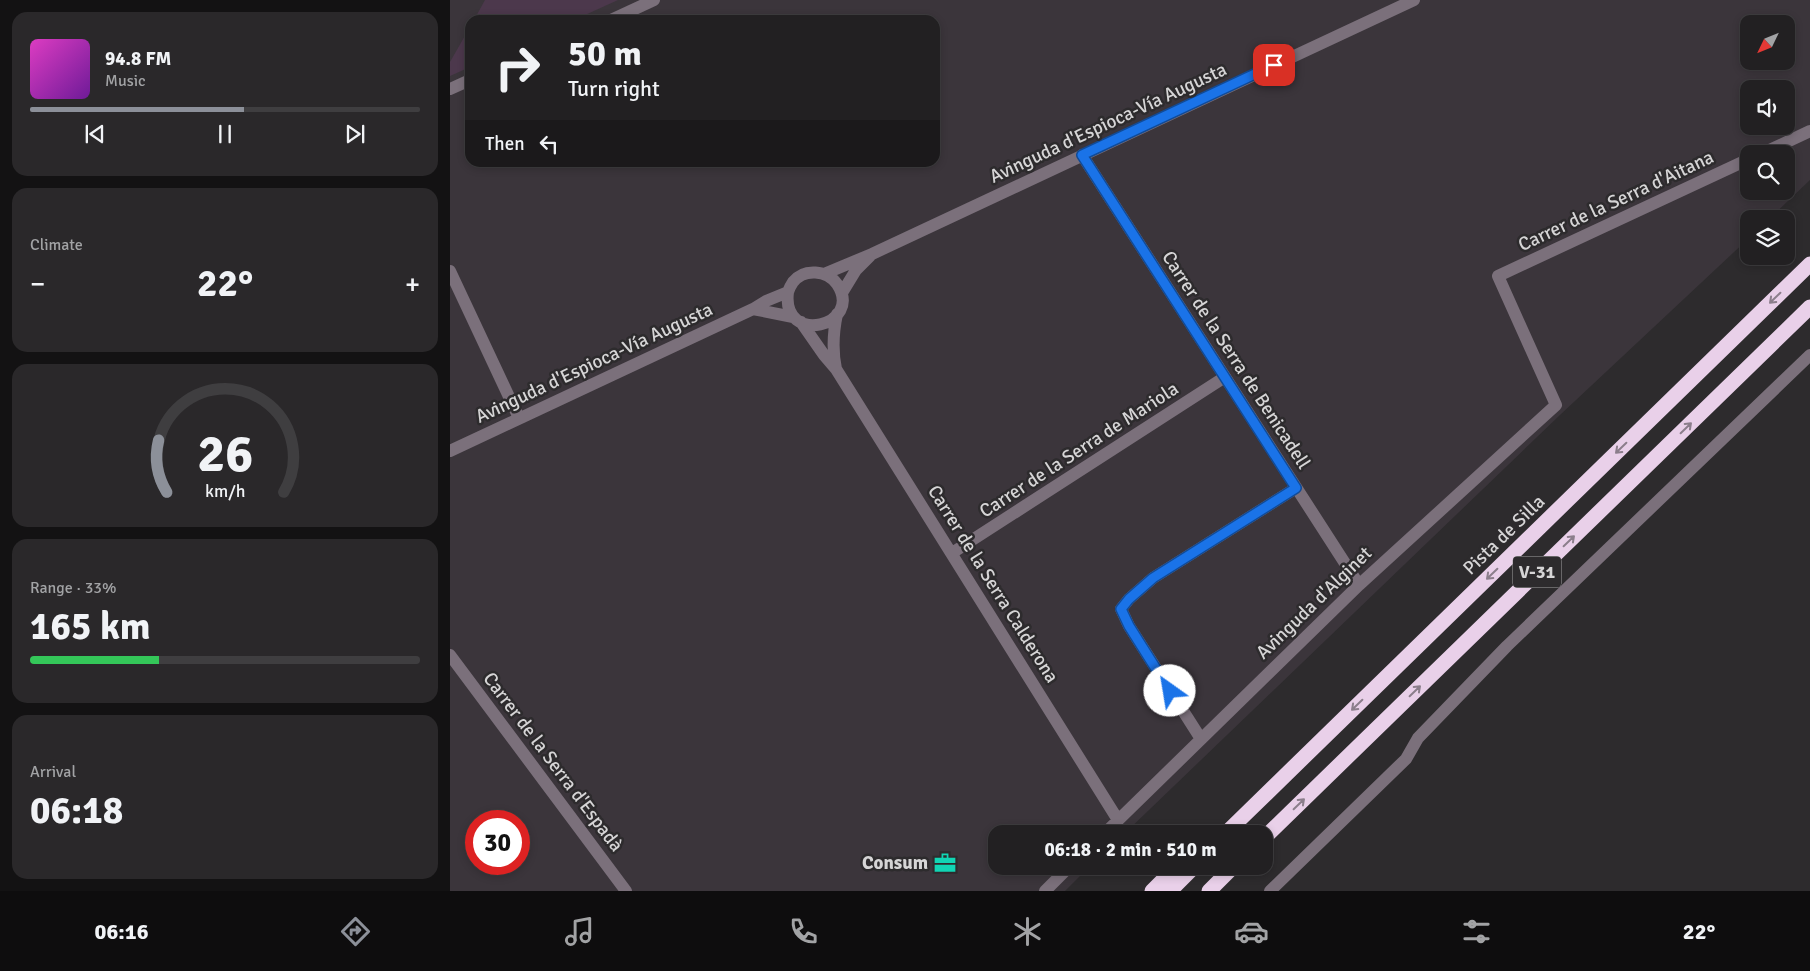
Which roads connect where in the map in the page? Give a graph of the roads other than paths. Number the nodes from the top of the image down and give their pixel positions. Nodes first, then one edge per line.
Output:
1 (654, 0) edge
2 (1414, 0) edge
3 (622, 15) edge
4 (465, 82) edge
5 (450, 89) edge
6 (1810, 131) edge
7 (1780, 145) edge
8 (1082, 155) junction
9 (1740, 164) edge
10 (872, 254) junction
11 (1810, 264) edge
12 (450, 271) edge
13 (824, 274) junction
14 (788, 292) junction
15 (842, 293) junction
16 (1810, 307) edge
17 (753, 309) junction
18 (838, 314) junction
19 (797, 320) junction
20 (1810, 355) edge
21 (836, 369) junction
22 (1225, 377) junction
23 (1556, 405) joint
24 (520, 418) junction
25 (450, 451) edge
26 (1296, 488) junction
27 (952, 553) junction
28 (1360, 585) junction
29 (450, 655) edge
30 (1201, 739) junction
31 (1118, 820) junction
32 (1113, 825) edge
33 (1234, 825) edge
34 (1273, 829) edge
35 (1061, 875) edge
36 (1168, 875) edge
37 (1186, 875) edge
38 (1225, 875) edge
39 (626, 891) edge
40 (1045, 891) edge
41 (1152, 891) edge
42 (1170, 891) edge
43 (1209, 891) edge
44 (1270, 891) edge

1 - 3 street
2 - 8 street, Avinguda d'Espioca-Vía Augusta
4 - 5 street
6 - 7 street
8 - 10 street, Avinguda d'Espioca-Vía Augusta
8 - 22 street, Carrer de la Serra de Benicadell
9 - 23 street, Carrer de la Serra d'Aitana
10 - 13 street, Avinguda d'Espioca-Vía Augusta
10 - 15 street
11 -> 33 highway, Pista de Silla / V-31
12 - 24 street
13 - 14 street
13 - 15 street
14 - 17 street, Avinguda d'Espioca-Vía Augusta
14 - 19 street
15 - 18 street
34 -> 16 highway, V-31
17 - 19 street
17 - 24 street, Avinguda d'Espioca-Vía Augusta
18 - 19 street
18 - 21 street, Carrer de la Serra Calderona
19 - 21 street, Carrer de la Serra Calderona
20 - 44 street
21 - 27 street, Carrer de la Serra Calderona
22 - 26 street, Carrer de la Serra de Benicadell
22 - 27 street, Carrer de la Serra de Mariola
23 - 28 street, Avinguda d'Alginet
24 - 25 street, Avinguda d'Espioca-Vía Augusta
26 - 28 street, Carrer de la Serra de Benicadell
26 - 30 street
27 - 31 street, Carrer de la Serra Calderona
28 - 30 street, Avinguda d'Alginet
29 - 39 street, Carrer de la Serra d'Espadà
30 - 31 street, Avinguda d'Alginet
31 - 32 street, Avinguda d'Alginet
35 - 40 street
36 - 41 highway
37 - 42 highway
38 - 43 highway

